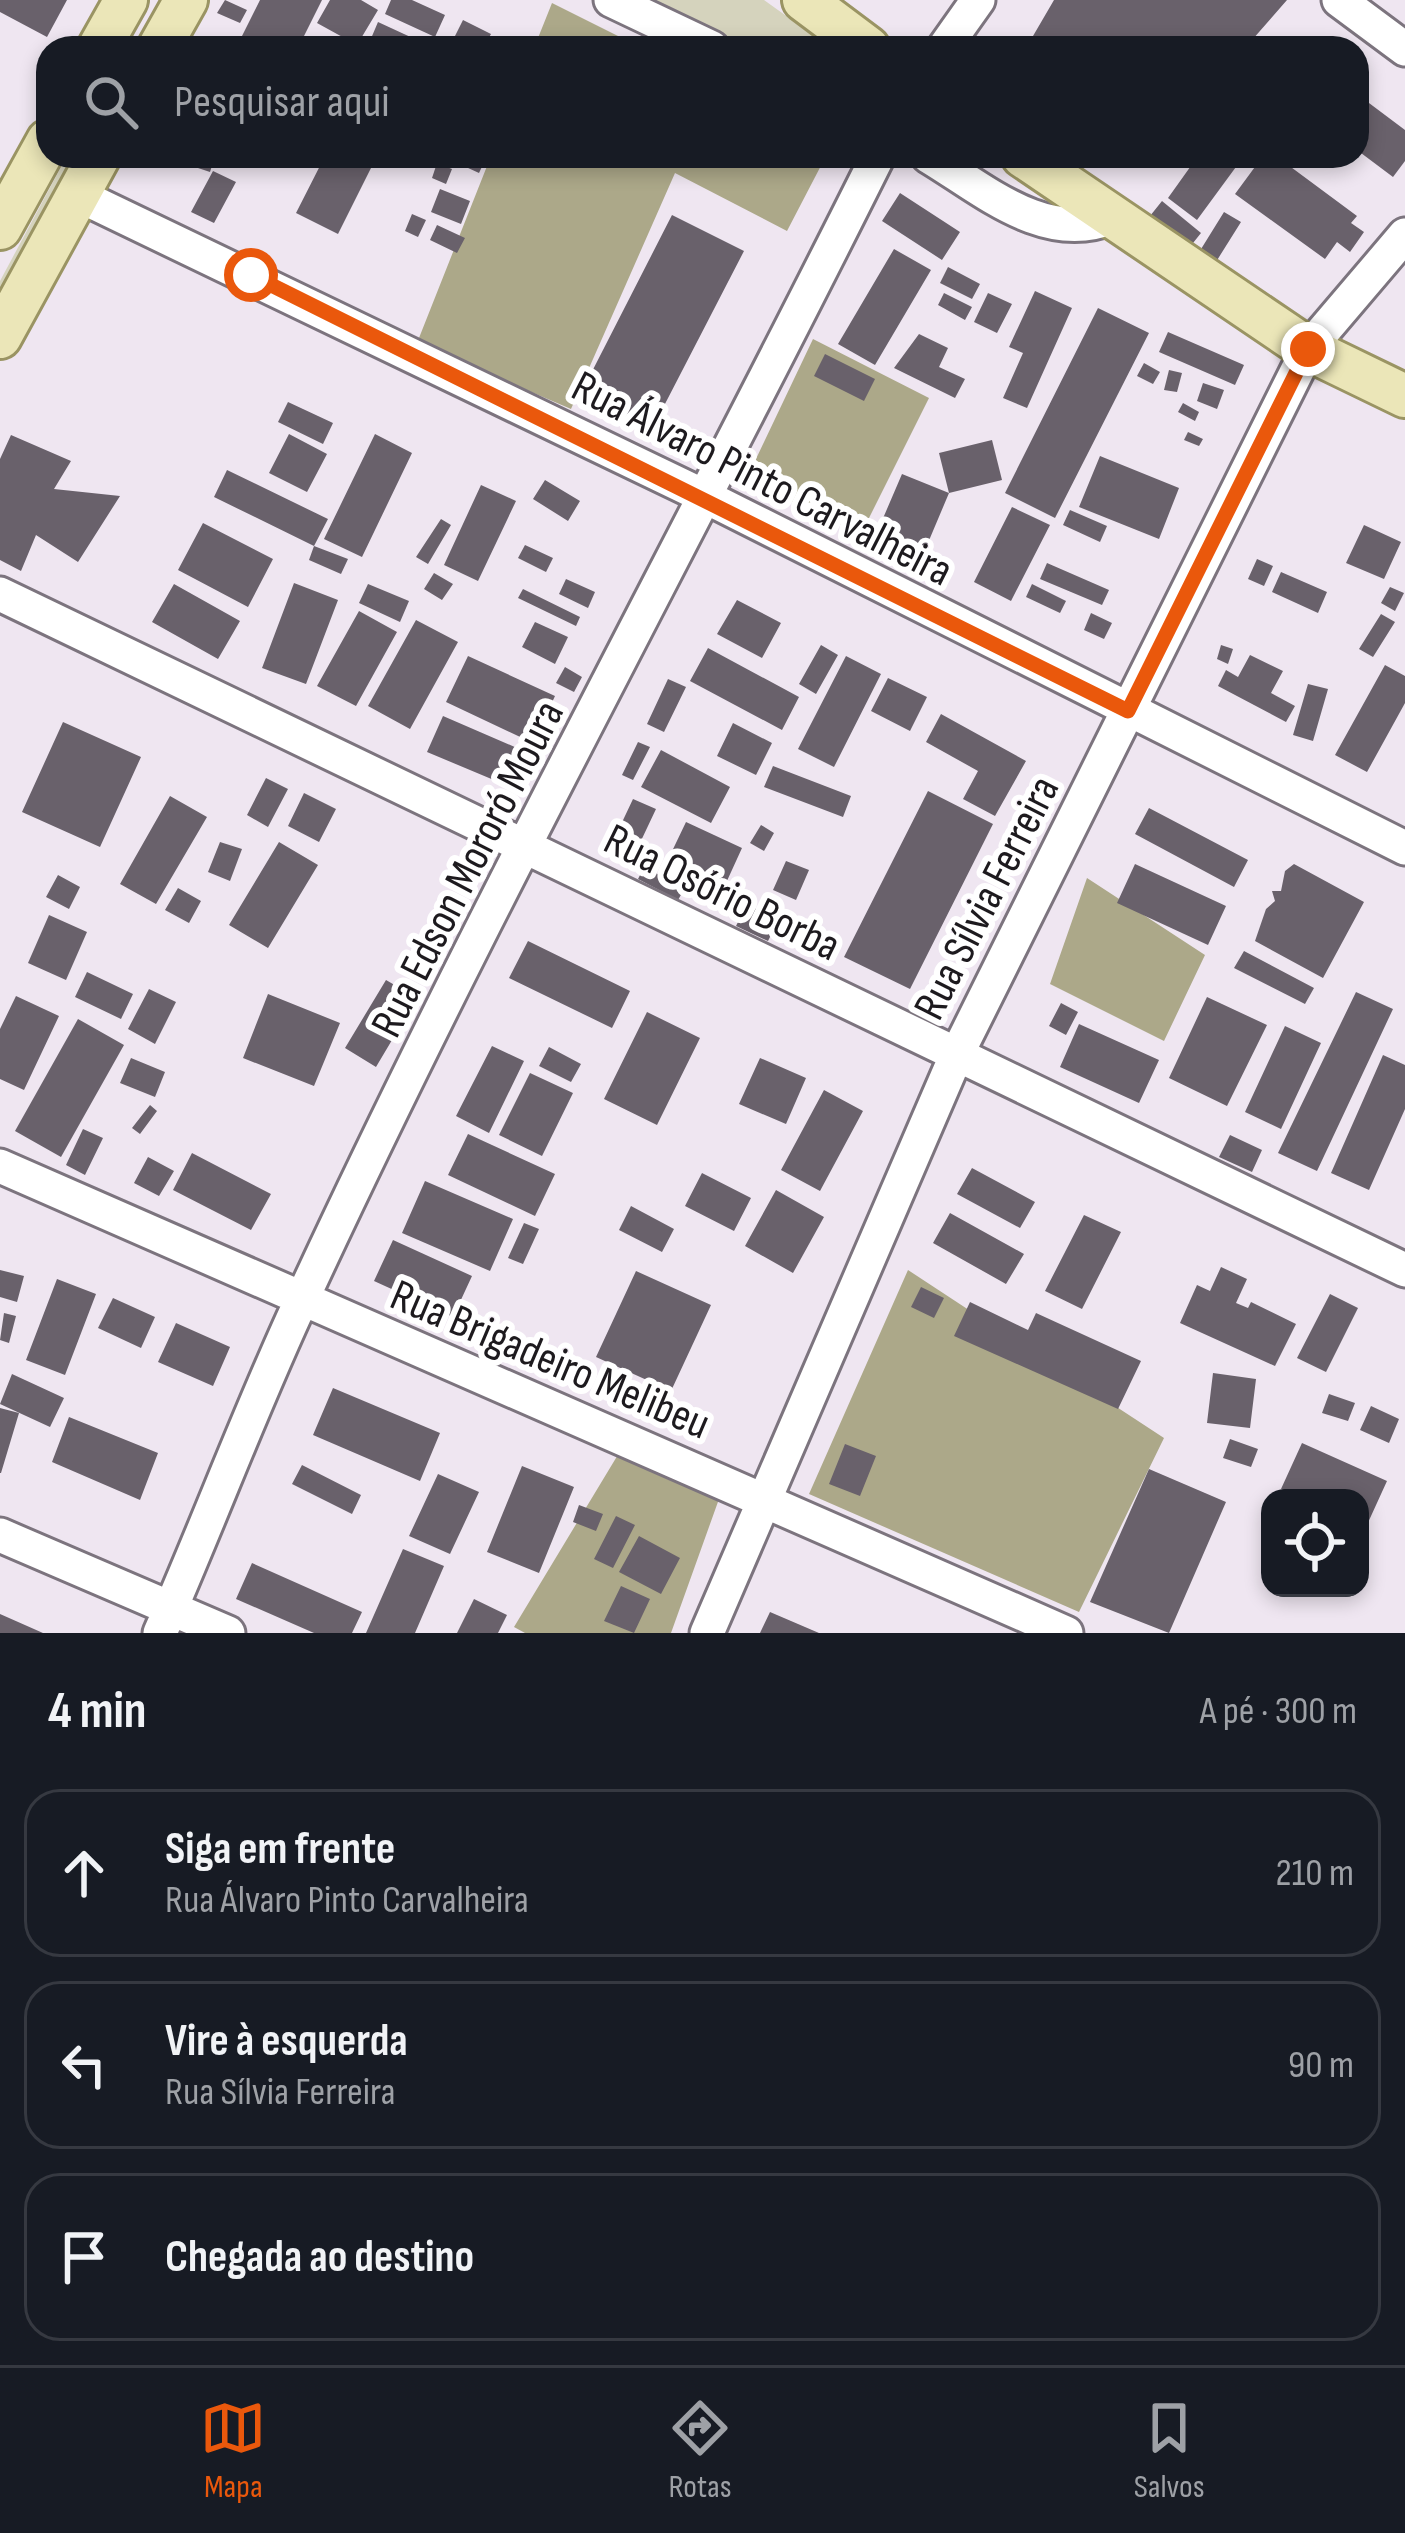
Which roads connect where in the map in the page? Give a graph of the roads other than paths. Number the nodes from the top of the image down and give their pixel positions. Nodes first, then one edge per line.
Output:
1 (126, 0) edge
2 (186, 0) edge
3 (611, 0) edge
4 (804, 0) edge
5 (978, 0) edge
6 (1339, 0) edge
7 (106, 36) edge
8 (166, 36) edge
9 (687, 36) edge
10 (852, 36) edge
11 (952, 36) edge
12 (1405, 50) edge
13 (36, 163) edge
14 (93, 168) edge
15 (872, 168) edge
16 (948, 168) edge
17 (1041, 168) edge
18 (78, 195) junction
19 (1112, 217) junction
20 (0, 228) edge
21 (1405, 235) edge
22 (0, 337) edge
23 (1308, 349) junction
24 (1405, 396) edge
25 (708, 498) junction
26 (0, 594) edge
27 (1128, 711) junction
28 (526, 844) junction
29 (1405, 848) edge
30 (956, 1056) junction
31 (0, 1166) edge
32 (1405, 1270) edge
33 (301, 1300) junction
34 (763, 1498) junction
35 (0, 1534) edge
36 (166, 1620) edge
37 (228, 1633) edge
38 (707, 1633) edge
39 (1066, 1633) edge

1 - 7 main road
2 - 8 main road
3 - 9 street
4 - 10 main road
5 - 11 street
6 - 12 street
13 - 20 main road
14 - 18 main road
15 - 25 street, Rua Edson Mororó Moura
16 - 19 street
17 - 19 main road
18 - 22 main road
18 - 25 street, Rua Álvaro Pinto Carvalheira
19 - 23 main road
21 - 23 street, Rua Sílvia Ferreira
23 - 24 main road
23 - 27 street, Rua Sílvia Ferreira
25 - 27 street, Rua Álvaro Pinto Carvalheira
25 - 28 street, Rua Edson Mororó Moura
26 - 28 street, Rua Osório Borba
27 - 29 street, Rua Álvaro Pinto Carvalheira
27 - 30 street, Rua Sílvia Ferreira
28 - 30 street, Rua Osório Borba
28 - 33 street, Rua Edson Mororó Moura
30 - 32 street, Rua Osório Borba
30 - 34 street, Rua Sílvia Ferreira
31 - 33 street, Rua Brigadeiro Melibeu
33 - 34 street, Rua Brigadeiro Melibeu
33 - 36 street, Rua Edson Mororó Moura
34 - 38 street, Rua Sílvia Ferreira
34 - 39 street, Rua Brigadeiro Melibeu
35 - 36 street
36 - 37 street

